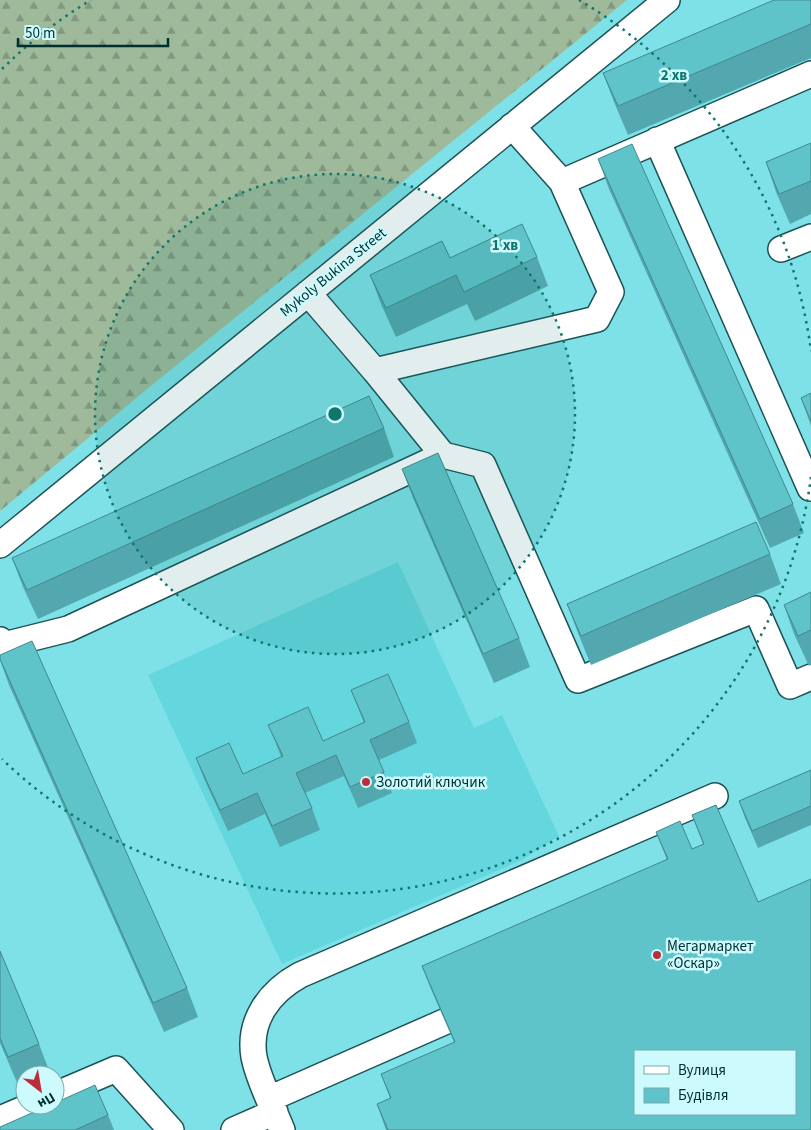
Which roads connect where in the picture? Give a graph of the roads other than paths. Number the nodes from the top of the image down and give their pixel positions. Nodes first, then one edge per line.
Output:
1 (666, 0) edge
2 (811, 74) edge
3 (512, 126) junction
4 (657, 140) junction
5 (562, 182) junction
6 (811, 237) edge
7 (781, 249) dead end
8 (308, 293) junction
9 (376, 371) junction
10 (443, 456) junction
11 (811, 487) edge
12 (0, 544) edge
13 (0, 640) edge
14 (811, 677) edge
15 (715, 796) dead end
16 (444, 1022) edge
17 (65, 1092) edge
18 (15, 1111) edge
19 (275, 1114) edge
20 (1, 1115) edge
21 (171, 1130) edge
22 (234, 1130) edge

1 - 3 street, Mykoly Bukina Street
2 - 4 street
3 - 5 street
3 - 8 street, Mykoly Bukina Street
4 - 5 street
4 - 11 street
5 - 9 street
6 - 7 street
8 - 9 street
8 - 12 street, Mykoly Bukina Street
9 - 10 street
10 - 13 street
10 - 14 street
15 - 19 street
16 - 19 street
17 - 21 street
18 - 20 street
19 - 22 street

